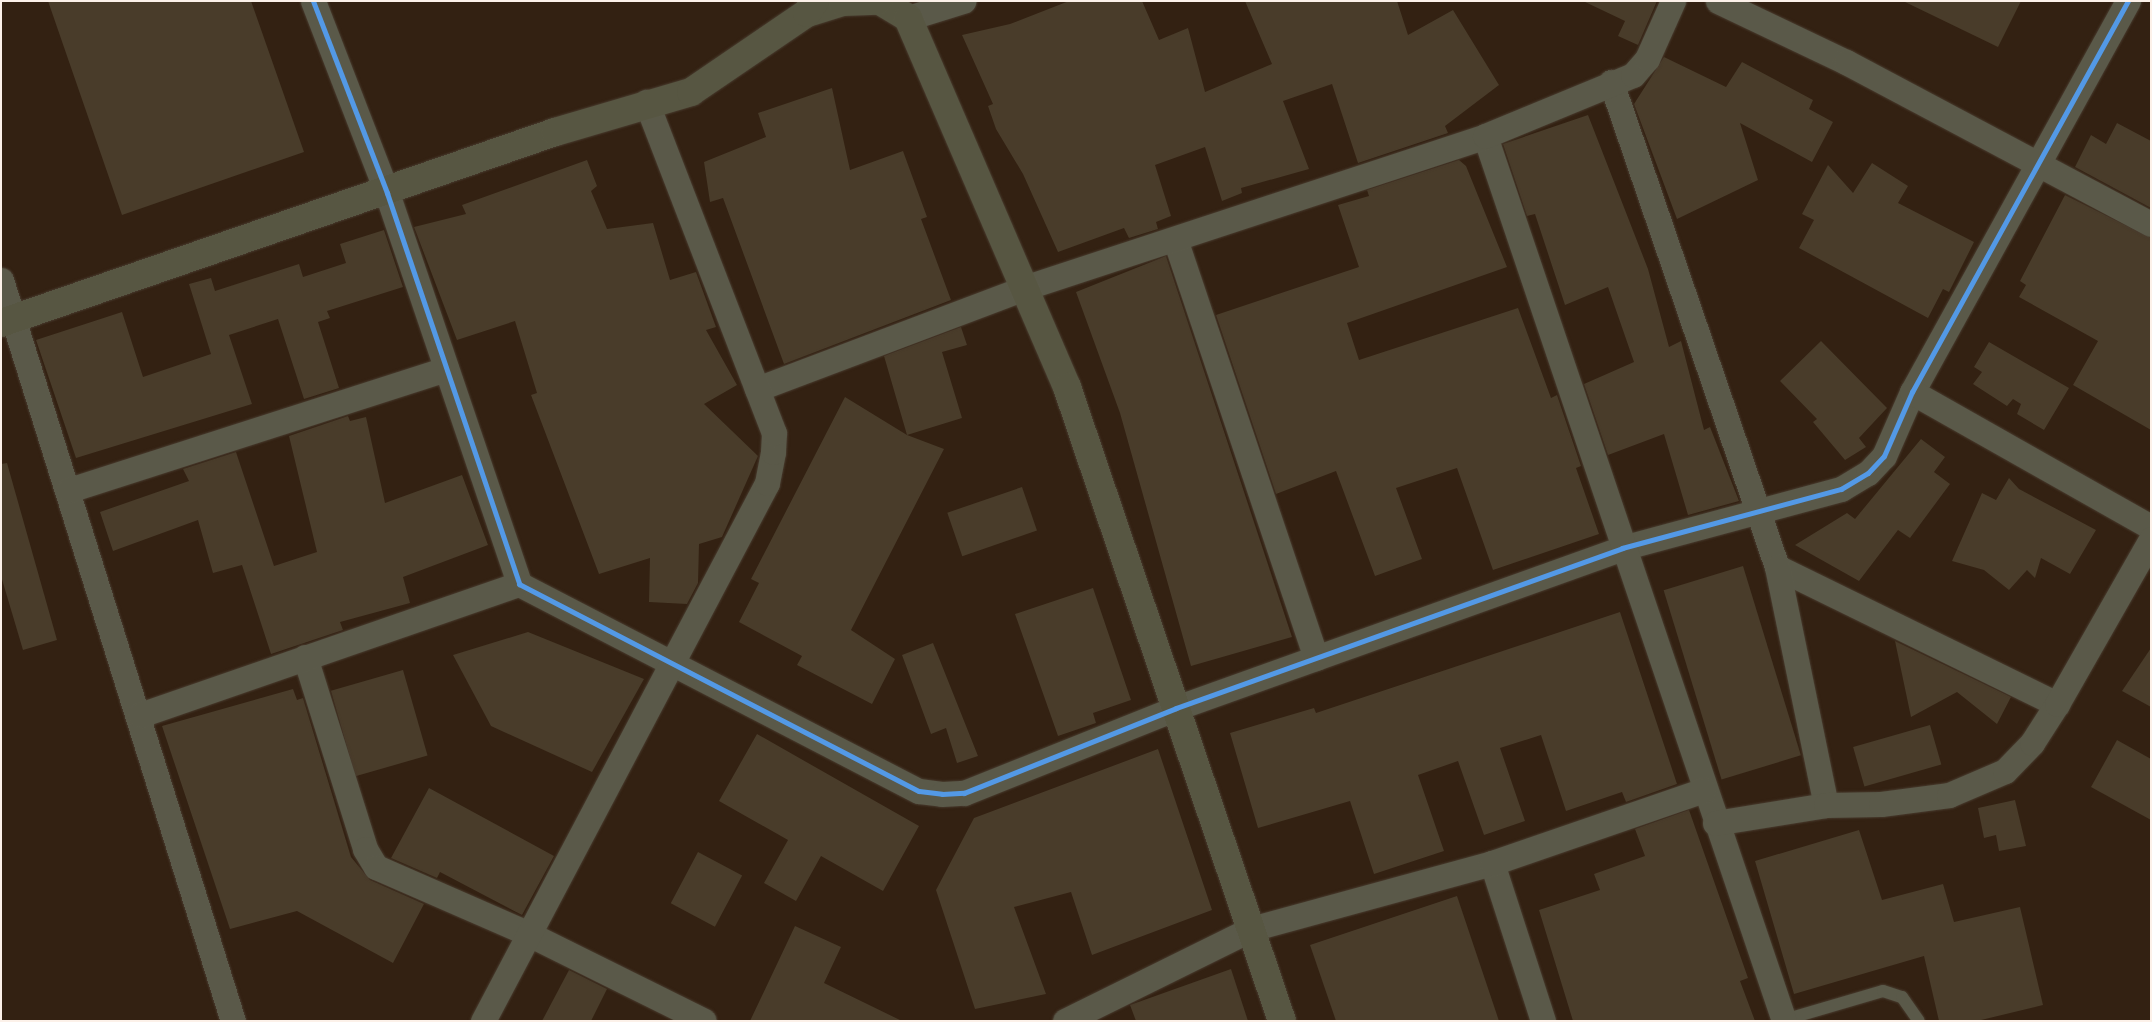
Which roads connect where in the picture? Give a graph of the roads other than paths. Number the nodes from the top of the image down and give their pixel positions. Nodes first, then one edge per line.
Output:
1 (313, 1) edge
2 (879, 1) edge
3 (963, 1) edge
4 (1673, 1) edge
5 (1718, 1) edge
6 (2128, 1) edge
7 (811, 7) edge
8 (904, 9) edge
9 (1611, 82) junction
10 (646, 102) junction
11 (1485, 136) junction
12 (2035, 164) junction
13 (387, 193) junction
14 (2151, 224) edge
15 (1175, 238) junction
16 (1, 280) edge
17 (1024, 288) junction
18 (8, 320) edge
19 (446, 369) junction
20 (757, 390) junction
21 (1912, 392) junction
22 (68, 490) junction
23 (1757, 512) junction
24 (2151, 527) edge
25 (2151, 539) edge
26 (1622, 548) junction
27 (1777, 567) junction
28 (519, 584) junction
29 (304, 657) junction
30 (1316, 658) junction
31 (670, 662) junction
32 (2057, 704) junction
33 (1176, 708) junction
34 (140, 715) junction
35 (1704, 790) junction
36 (1826, 805) junction
37 (1715, 823) junction
38 (1492, 863) junction
39 (1250, 929) junction
40 (529, 934) junction
41 (233, 1021) edge
42 (483, 1021) edge
43 (704, 1021) edge
44 (1064, 1021) edge
45 (1282, 1021) edge
46 (1543, 1021) edge
47 (1784, 1021) edge
48 (1919, 1021) edge

1 - 13 street
2 - 7 street
2 - 8 street
3 - 8 street
4 - 9 street
5 - 12 street
6 - 12 street
7 - 10 street
8 - 17 street
9 - 11 street
9 - 23 street
10 - 13 street
10 - 20 street
11 - 15 street
11 - 26 street
12 - 14 street
12 - 21 street
13 - 18 street
13 - 19 street
15 - 17 street
15 - 30 street
16 - 18 street
17 - 20 street
17 - 33 street
18 - 22 street
19 - 22 street
19 - 28 street
20 - 31 street
21 - 23 street
21 - 24 street
22 - 34 street
23 - 26 street
23 - 27 street
25 - 32 street
26 - 30 street
26 - 35 street
27 - 32 street
27 - 36 street
28 - 29 street
28 - 31 street
29 - 34 street
29 - 40 street
30 - 33 street
31 - 33 street
31 - 40 street
32 - 36 street
33 - 39 street
34 - 41 street
35 - 37 street
35 - 38 street
36 - 37 street
37 - 47 street
38 - 39 street
38 - 46 street
39 - 44 street
39 - 45 street
40 - 42 street
40 - 43 street
47 - 48 lane

